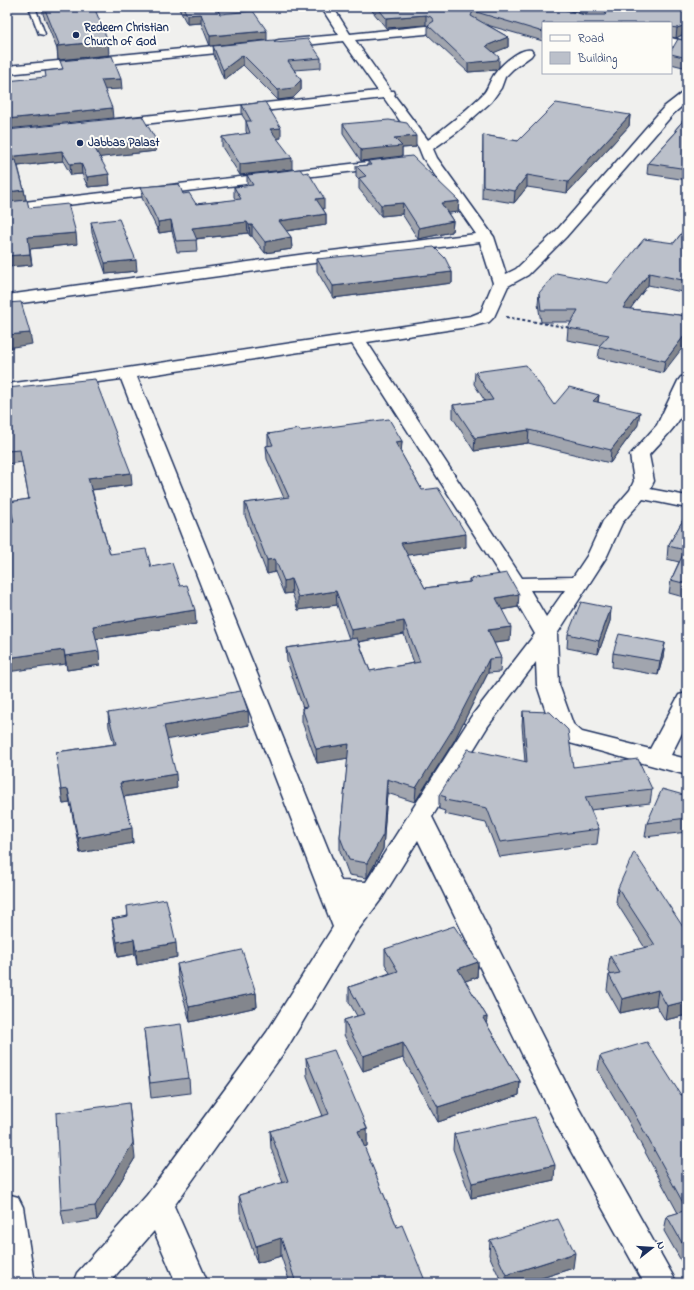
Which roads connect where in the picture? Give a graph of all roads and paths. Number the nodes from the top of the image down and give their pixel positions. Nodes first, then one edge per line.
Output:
1 (32, 7) edge
2 (327, 7) edge
3 (426, 30) dead end
4 (42, 34) dead end
5 (345, 37) junction
6 (672, 42) edge
7 (687, 46) edge
8 (527, 53) dead end
9 (7, 70) edge
10 (389, 94) junction
11 (687, 96) edge
12 (100, 125) edge
13 (428, 153) junction
14 (415, 160) edge
15 (399, 162) edge
16 (7, 208) edge
17 (486, 237) junction
18 (501, 283) junction
19 (7, 300) edge
20 (488, 314) junction
21 (572, 328) edge
22 (356, 338) junction
23 (127, 373) junction
24 (687, 381) edge
25 (7, 389) edge
26 (682, 407) edge
27 (638, 492) junction
28 (687, 502) edge
29 (580, 583) junction
30 (516, 584) junction
31 (546, 634) junction
32 (687, 700) edge
33 (657, 758) junction
34 (687, 767) edge
35 (419, 816) junction
36 (332, 890) junction
37 (373, 891) junction
38 (346, 927) junction
39 (158, 1204) junction
40 (7, 1207) edge
41 (19, 1283) edge
42 (89, 1283) edge
43 (192, 1283) edge
44 (661, 1283) edge

1 - 4 lane
2 - 5 street
3 - 5 street
5 - 9 street
5 - 10 street
6 - 7 street
8 - 13 street
10 - 12 street
10 - 13 street
11 - 18 street
13 - 14 street
13 - 17 street
15 - 16 street
17 - 18 street
17 - 19 street
18 - 20 street
20 - 21 path
20 - 22 street
22 - 23 street
22 - 30 street
23 - 25 street
23 - 36 street
24 - 26 street
26 - 27 street
27 - 28 street
27 - 29 street
29 - 30 street
29 - 31 street
30 - 31 street
31 - 33 street
31 - 35 street
32 - 33 street
33 - 34 street
35 - 37 street
35 - 44 street
36 - 37 street
36 - 38 street
37 - 38 street
38 - 39 street
39 - 42 street
39 - 43 street
40 - 41 street

